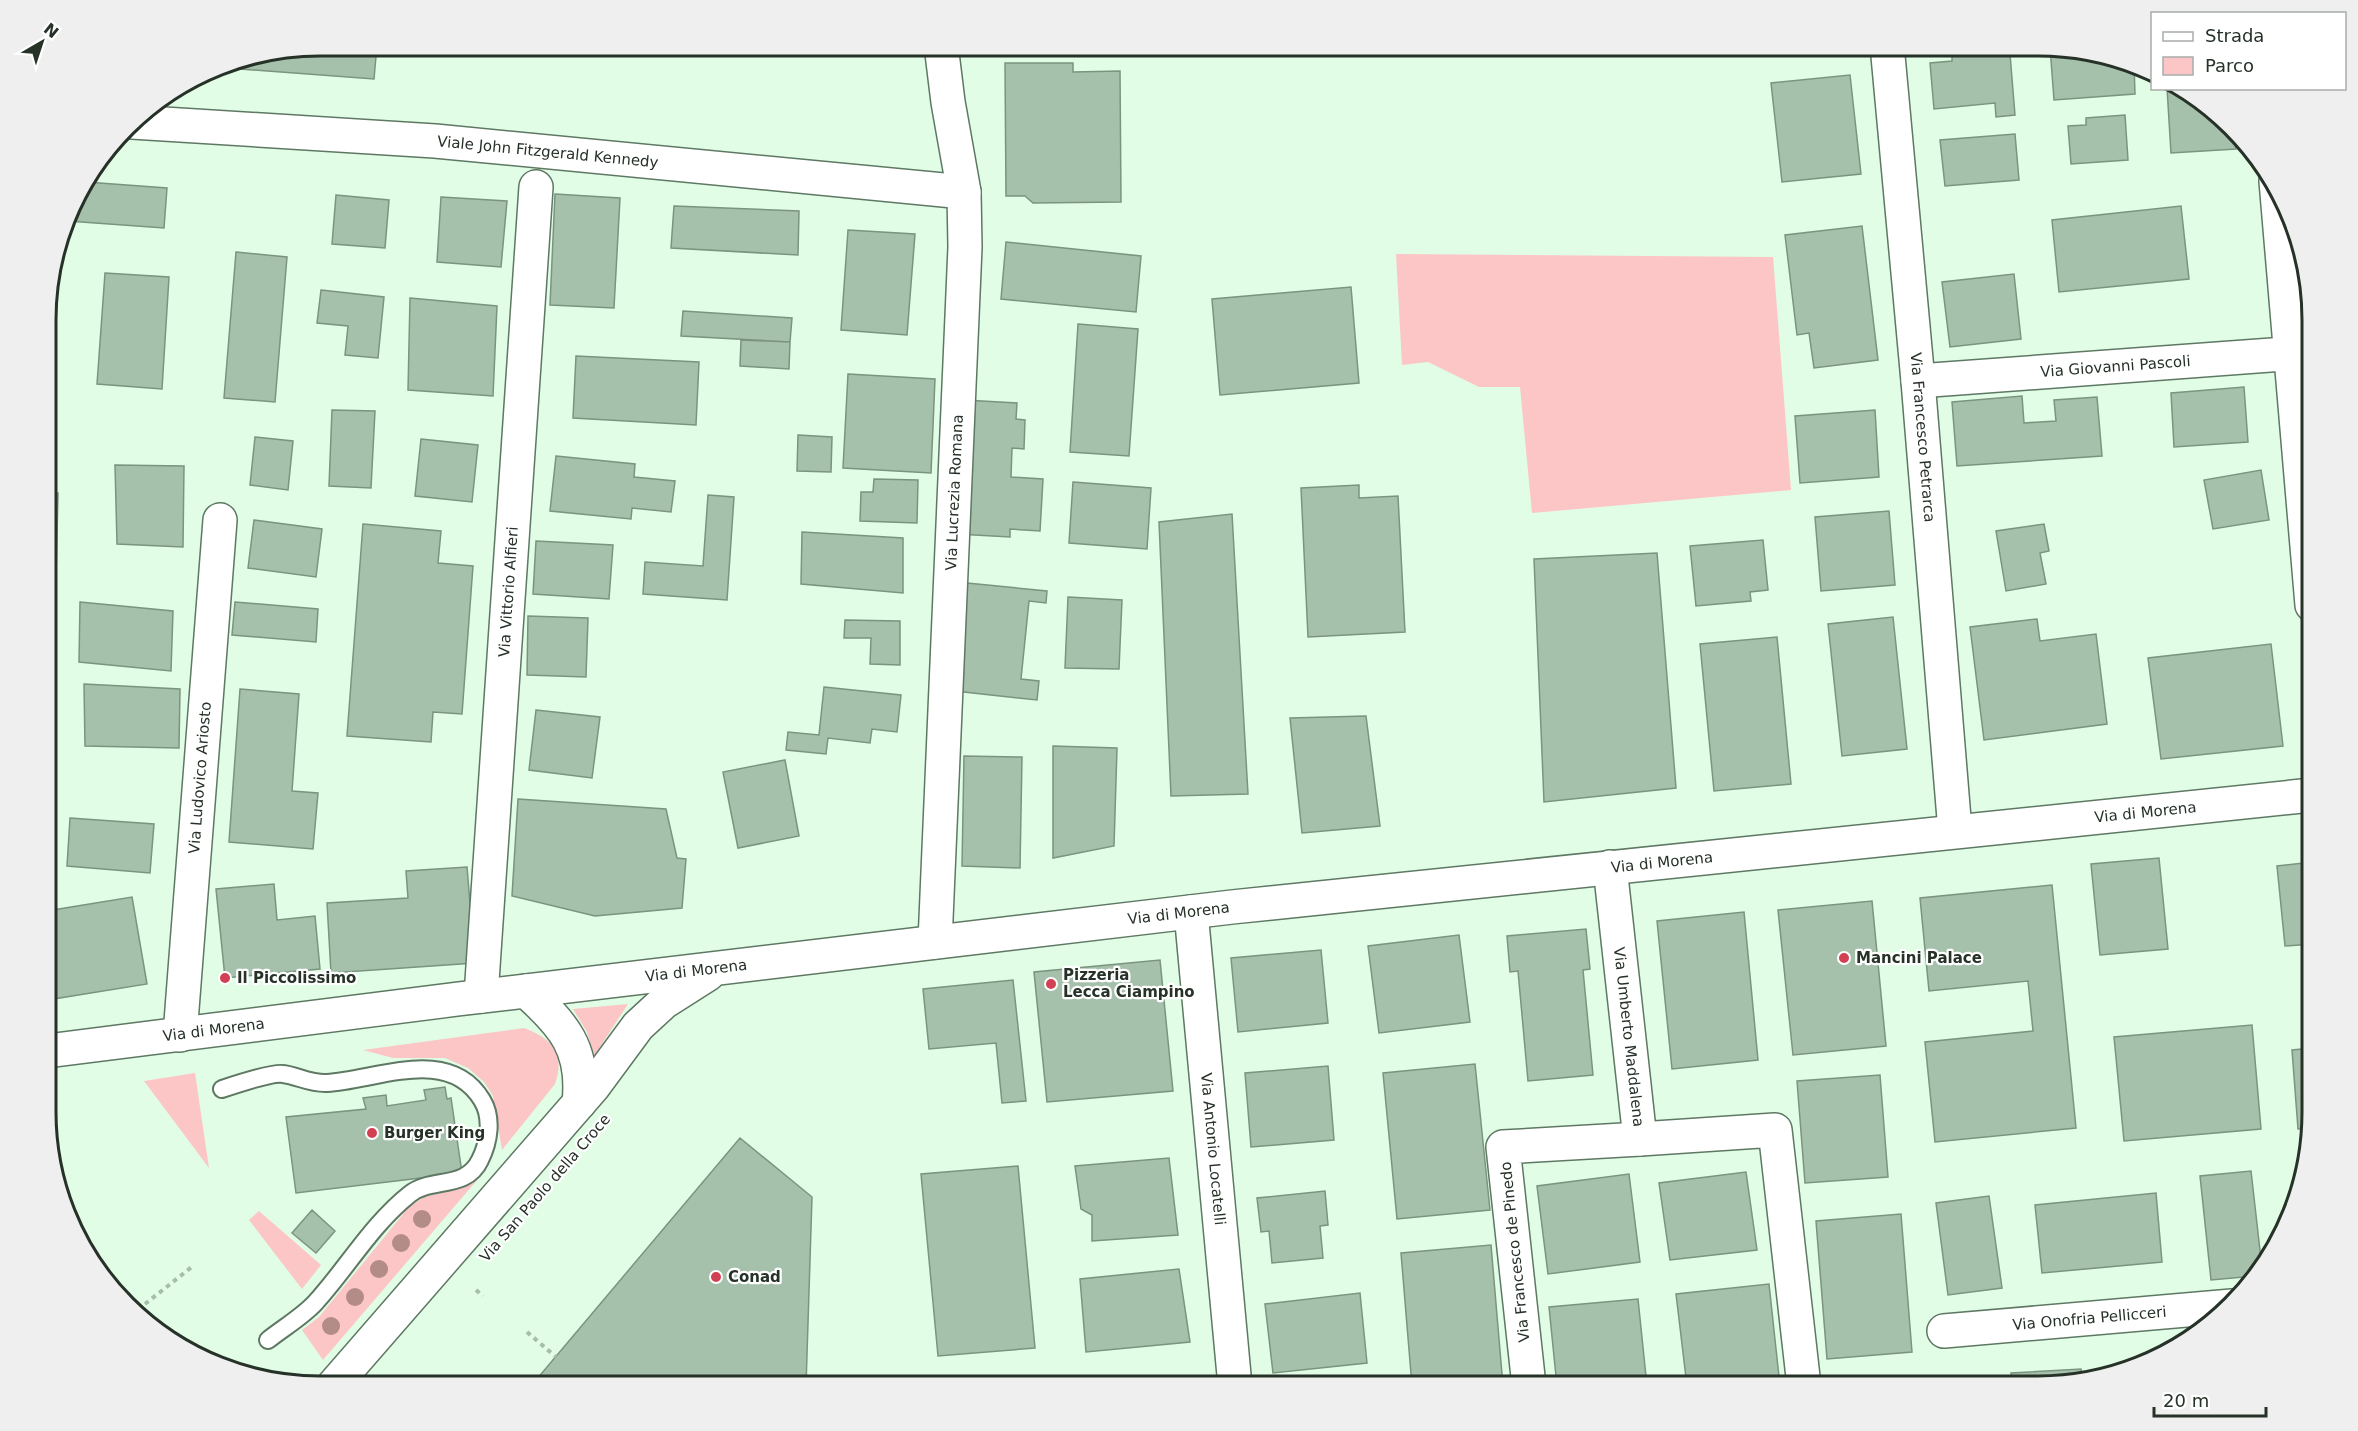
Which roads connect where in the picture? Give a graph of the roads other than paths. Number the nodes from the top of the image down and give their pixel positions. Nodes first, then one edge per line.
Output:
1 (943, 56) edge
2 (1888, 56) edge
3 (143, 123) edge
4 (536, 187) dead end
5 (964, 192) junction
6 (2281, 216) edge
7 (2301, 353) edge
8 (2302, 376) edge
9 (1918, 381) junction
10 (220, 520) dead end
11 (2302, 796) edge
12 (1955, 831) junction
13 (1610, 867) junction
14 (1191, 912) junction
15 (935, 942) junction
16 (716, 969) junction
17 (526, 991) junction
18 (481, 996) junction
19 (180, 1035) junction
20 (56, 1051) edge
21 (222, 1089) dead end
22 (579, 1103) junction
23 (1640, 1139) junction
24 (2216, 1307) edge
25 (1944, 1330) dead end
26 (268, 1340) dead end
27 (342, 1376) edge
28 (1227, 1376) edge
29 (1528, 1376) edge
30 (1803, 1376) edge

1 - 5 street, Via Lucrezia Romana
2 - 9 street, Via Francesco Petrarca
3 - 5 street, Viale John Fitzgerald Kennedy
4 - 18 street, Via Vittorio Alfieri
5 - 15 street, Via Lucrezia Romana
6 - 7 street
7 - 8 street
7 - 9 street, Via Giovanni Pascoli
9 - 12 street, Via Francesco Petrarca
10 - 19 street, Via Ludovico Ariosto
11 - 12 street, Via di Morena
12 - 13 street, Via di Morena
13 - 14 street, Via di Morena
13 - 23 street, Via Umberto Maddalena
14 - 15 street, Via di Morena
14 - 28 street, Via Antonio Locatelli
15 - 16 street, Via di Morena
16 - 17 street, Via di Morena
16 - 22 street, Via San Paolo della Croce
17 - 18 street, Via di Morena
17 - 22 street, Via San Paolo della Croce
18 - 19 street, Via di Morena
19 - 20 street, Via di Morena
21 - 26 lane
22 - 27 street, Via San Paolo della Croce
23 - 29 street, Via Francesco de Pinedo
23 - 30 street, Via Umberto Maddalena
24 - 25 street, Via Onofria Pellicceri

